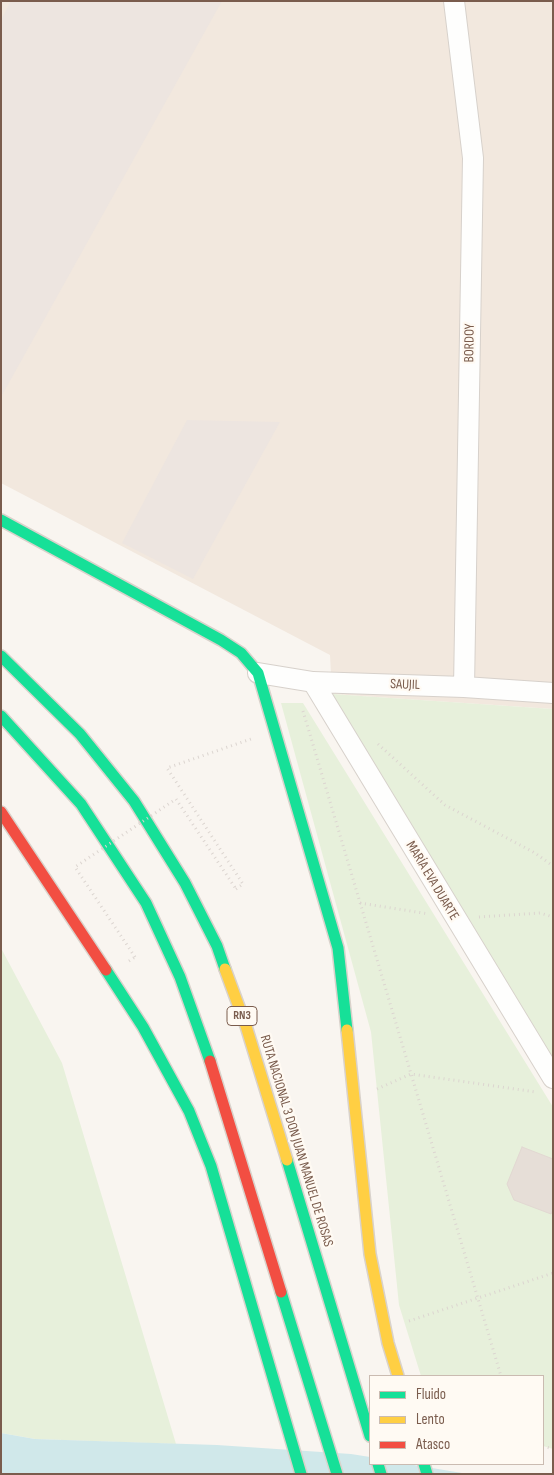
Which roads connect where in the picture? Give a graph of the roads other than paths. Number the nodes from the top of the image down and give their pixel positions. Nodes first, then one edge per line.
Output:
1 (454, 1) edge
2 (1, 520) edge
3 (1, 656) edge
4 (258, 673) junction
5 (303, 681) junction
6 (464, 687) junction
7 (553, 693) edge
8 (1, 716) edge
9 (1, 812) edge
10 (548, 1086) edge
11 (398, 1375) edge
12 (369, 1433) edge
13 (301, 1474) edge
14 (337, 1474) edge

1 - 6 street, BORDOY
2 - 4 main road
3 - 12 main road, RUTA NACIONAL 3 DON JUAN MANUEL DE ROSAS / RN3
4 - 5 street, SAUJIL
4 - 11 main road
5 - 6 street, SAUJIL
5 - 10 street, MARÍA EVA DUARTE
6 - 7 street, SAUJIL
8 - 14 main road
9 - 13 main road

